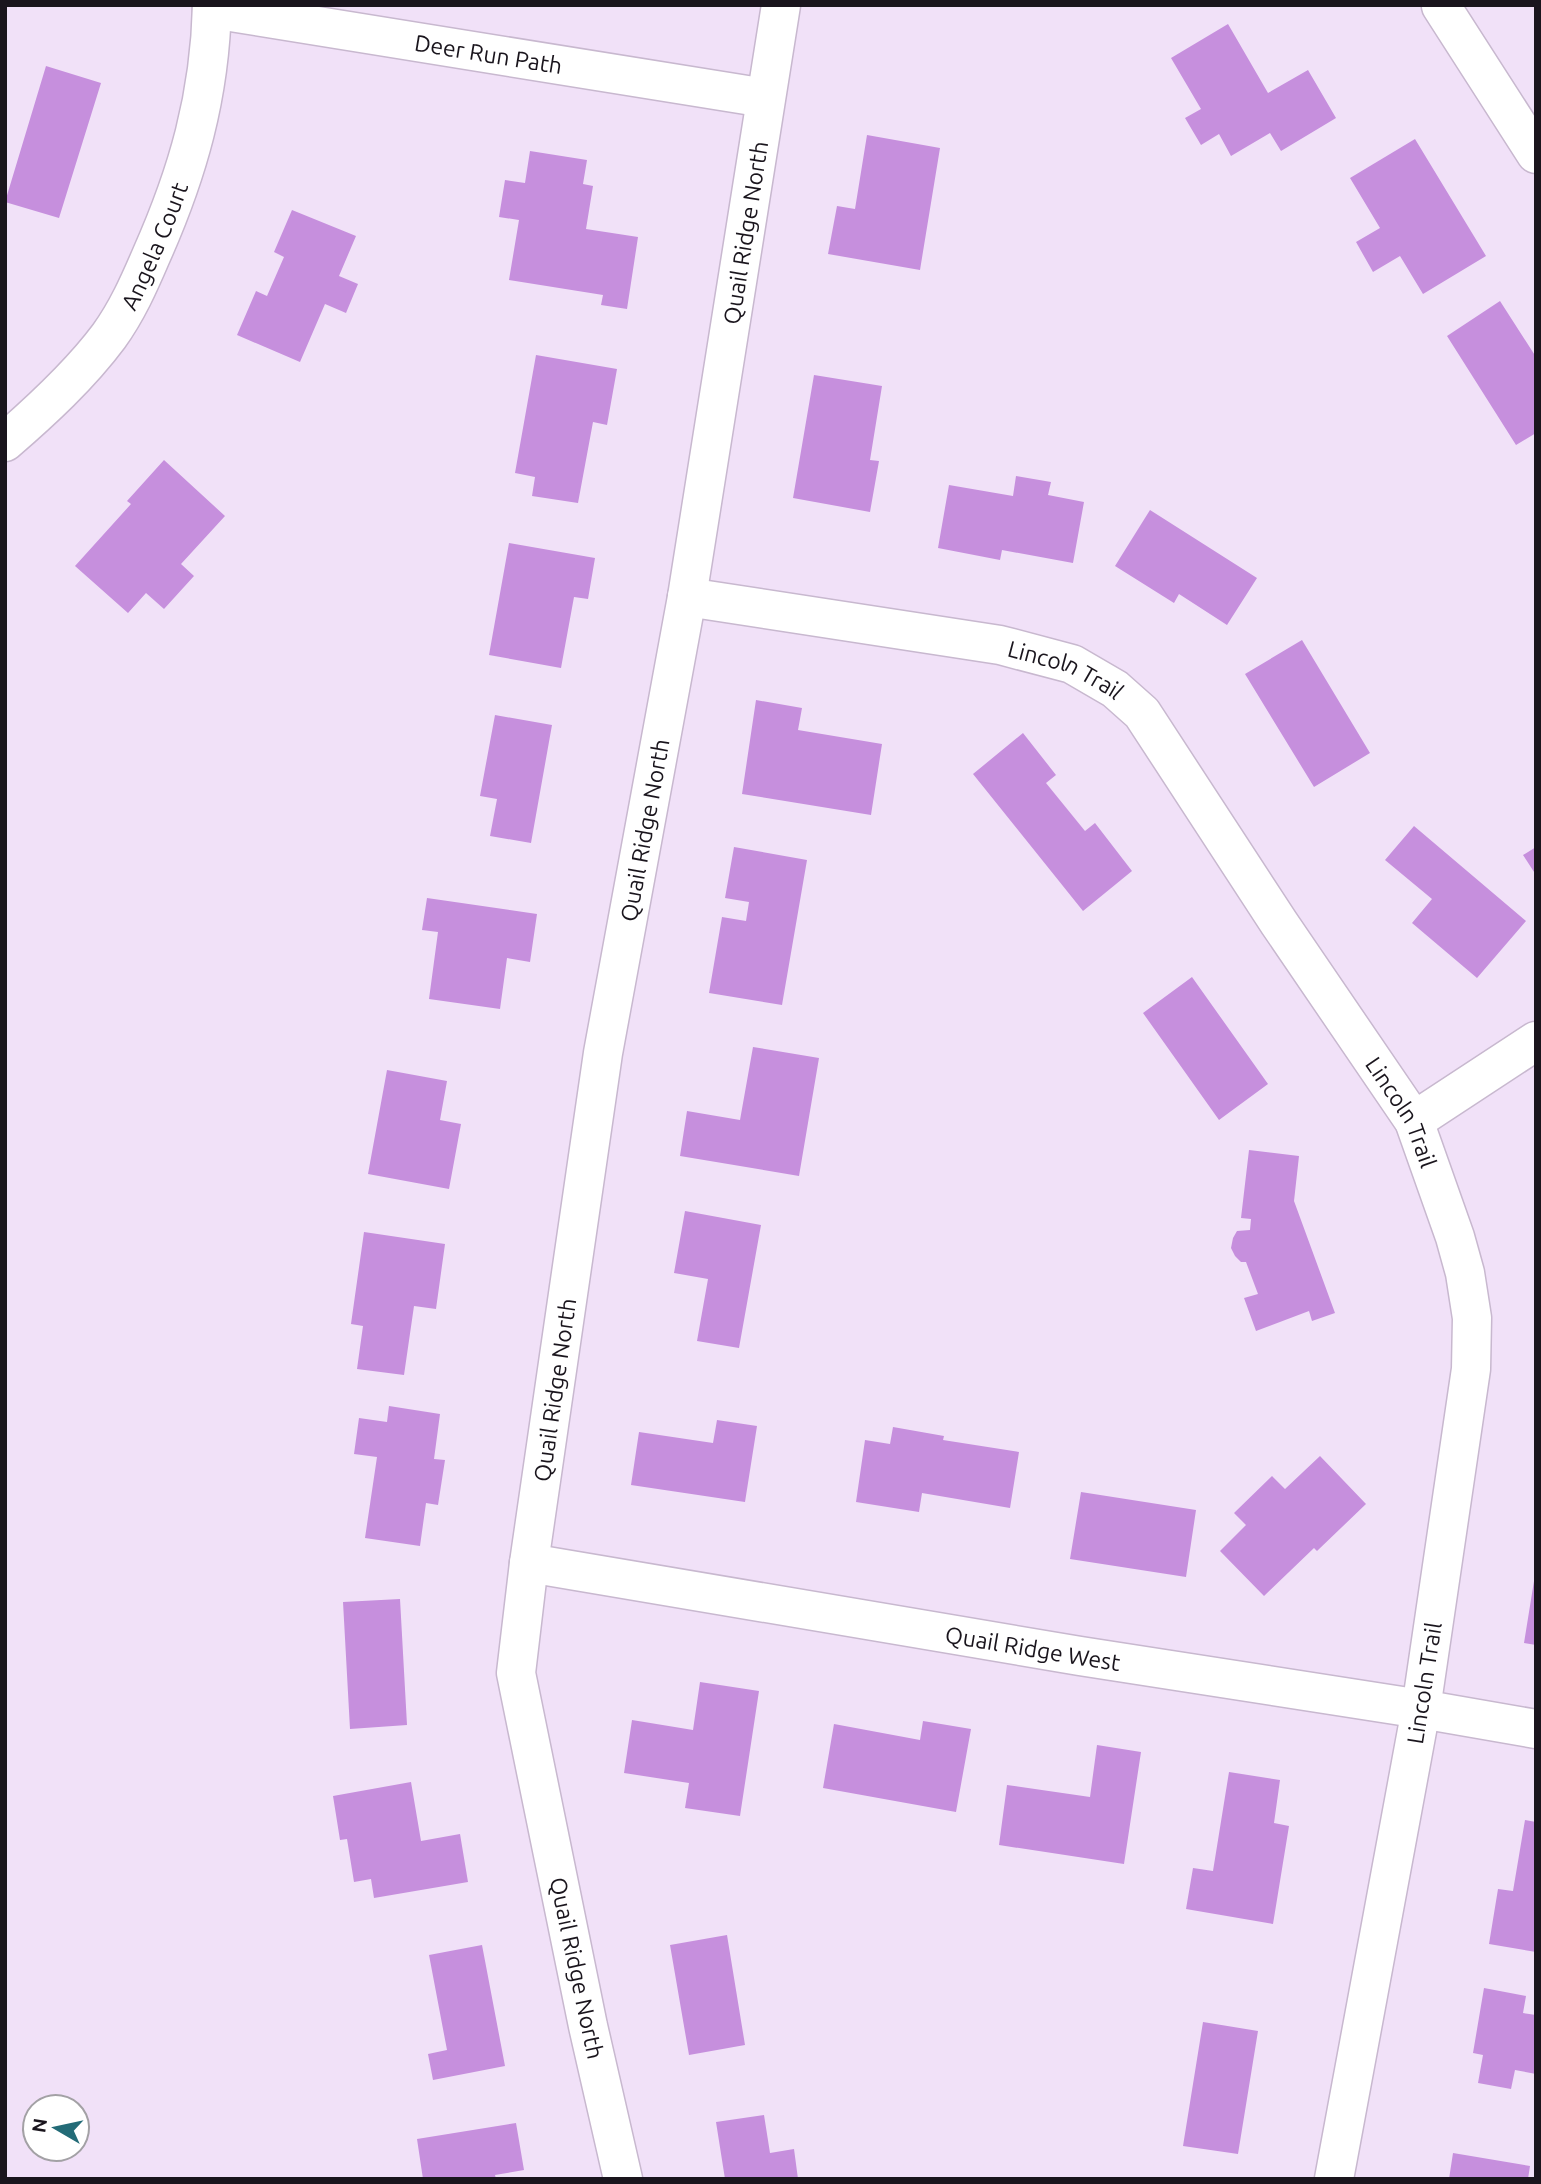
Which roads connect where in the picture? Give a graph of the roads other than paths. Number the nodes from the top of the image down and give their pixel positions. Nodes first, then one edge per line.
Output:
1 (781, 5) edge
2 (1441, 6) edge
3 (212, 7) edge
4 (765, 98) junction
5 (1536, 154) edge
6 (5, 442) edge
7 (687, 597) junction
8 (1536, 1041) edge
9 (1415, 1121) junction
10 (529, 1563) junction
11 (1421, 1709) junction
12 (1536, 1729) edge
13 (623, 2179) edge
14 (1334, 2179) edge

1 - 4 street, Quail Ridge North
2 - 5 street
3 - 4 street, Deer Run Path
3 - 6 street, Angela Court
4 - 7 street, Quail Ridge North
7 - 9 street, Lincoln Trail
7 - 10 street, Quail Ridge North
8 - 9 street
9 - 11 street, Lincoln Trail
10 - 11 street, Quail Ridge West
10 - 13 street, Quail Ridge North
11 - 12 street, Quail Ridge West
11 - 14 street, Lincoln Trail

